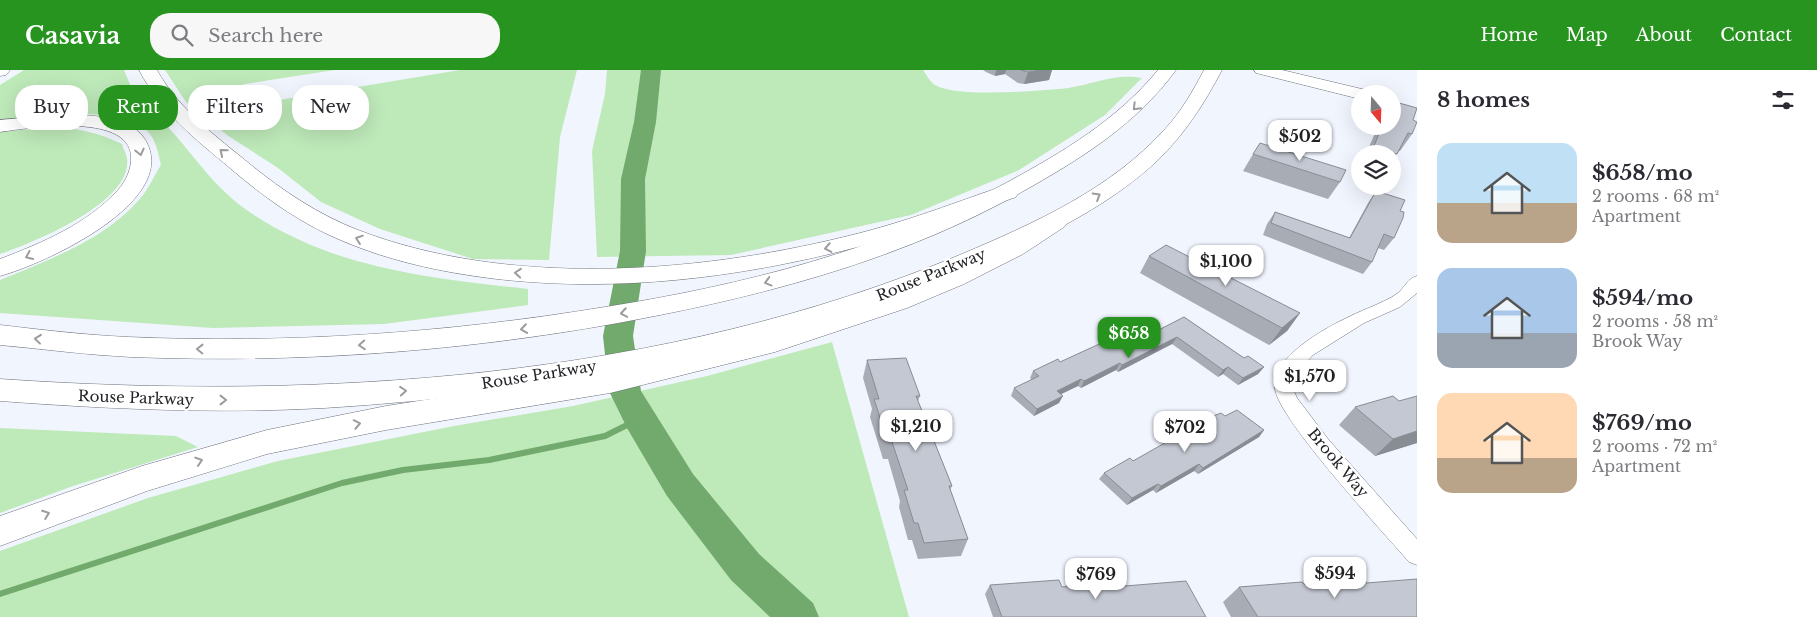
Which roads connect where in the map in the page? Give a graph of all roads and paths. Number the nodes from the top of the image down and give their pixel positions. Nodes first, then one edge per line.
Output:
1 (148, 70) edge
2 (1167, 70) edge
3 (1213, 70) edge
4 (1262, 70) edge
5 (1351, 92) edge
6 (0, 126) edge
7 (1008, 192) junction
8 (1056, 222) junction
9 (0, 268) edge
10 (1417, 280) edge
11 (0, 335) edge
12 (680, 359) junction
13 (566, 382) junction
14 (0, 390) edge
15 (0, 532) edge
16 (1417, 555) edge

7 -> 1 main road
2 -> 7 main road
8 -> 3 main road
4 - 5 main road
6 -> 9 main road
7 -> 11 main road
8 - 12 main road, Rouse Parkway
8 - 12 main road
10 - 16 street, Brook Way
12 - 13 main road
14 -> 13 main road, Rouse Parkway
15 -> 13 main road

